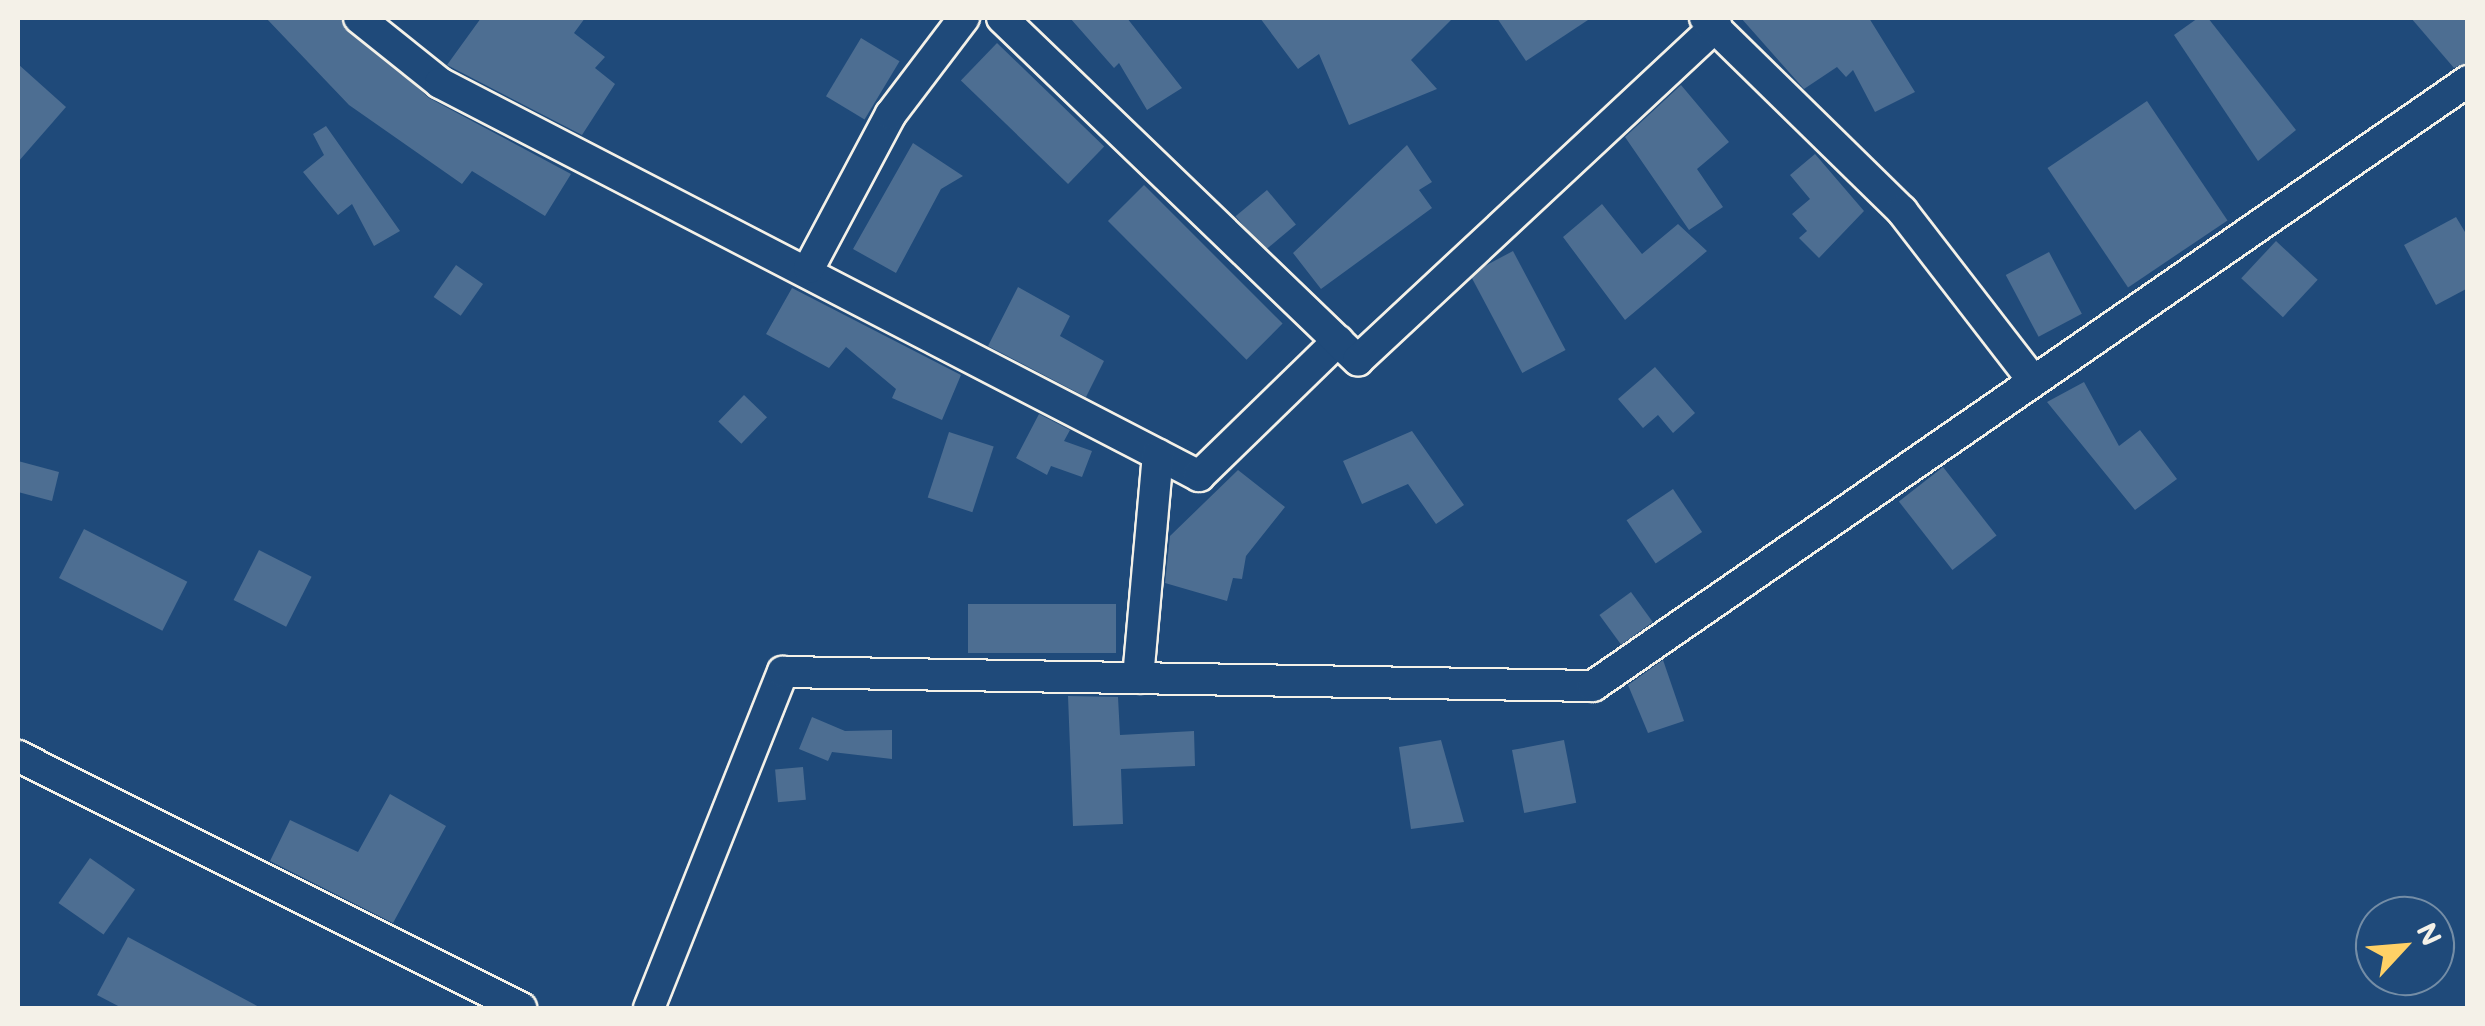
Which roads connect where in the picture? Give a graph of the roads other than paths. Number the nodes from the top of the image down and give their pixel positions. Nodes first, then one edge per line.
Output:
1 (359, 18) edge
2 (964, 18) edge
3 (1002, 18) edge
4 (1711, 22) edge
5 (2468, 81) edge
6 (809, 268) junction
7 (1338, 341) junction
8 (2031, 378) junction
9 (1158, 455) junction
10 (1138, 678) junction
11 (18, 756) edge
12 (522, 1008) edge
13 (649, 1008) edge

1 - 6 street
2 - 6 street
3 - 7 street
4 - 7 street
4 - 8 street
5 - 8 street
6 - 9 street
7 - 9 street
8 - 10 street
9 - 10 street
10 - 13 street
11 - 12 street

